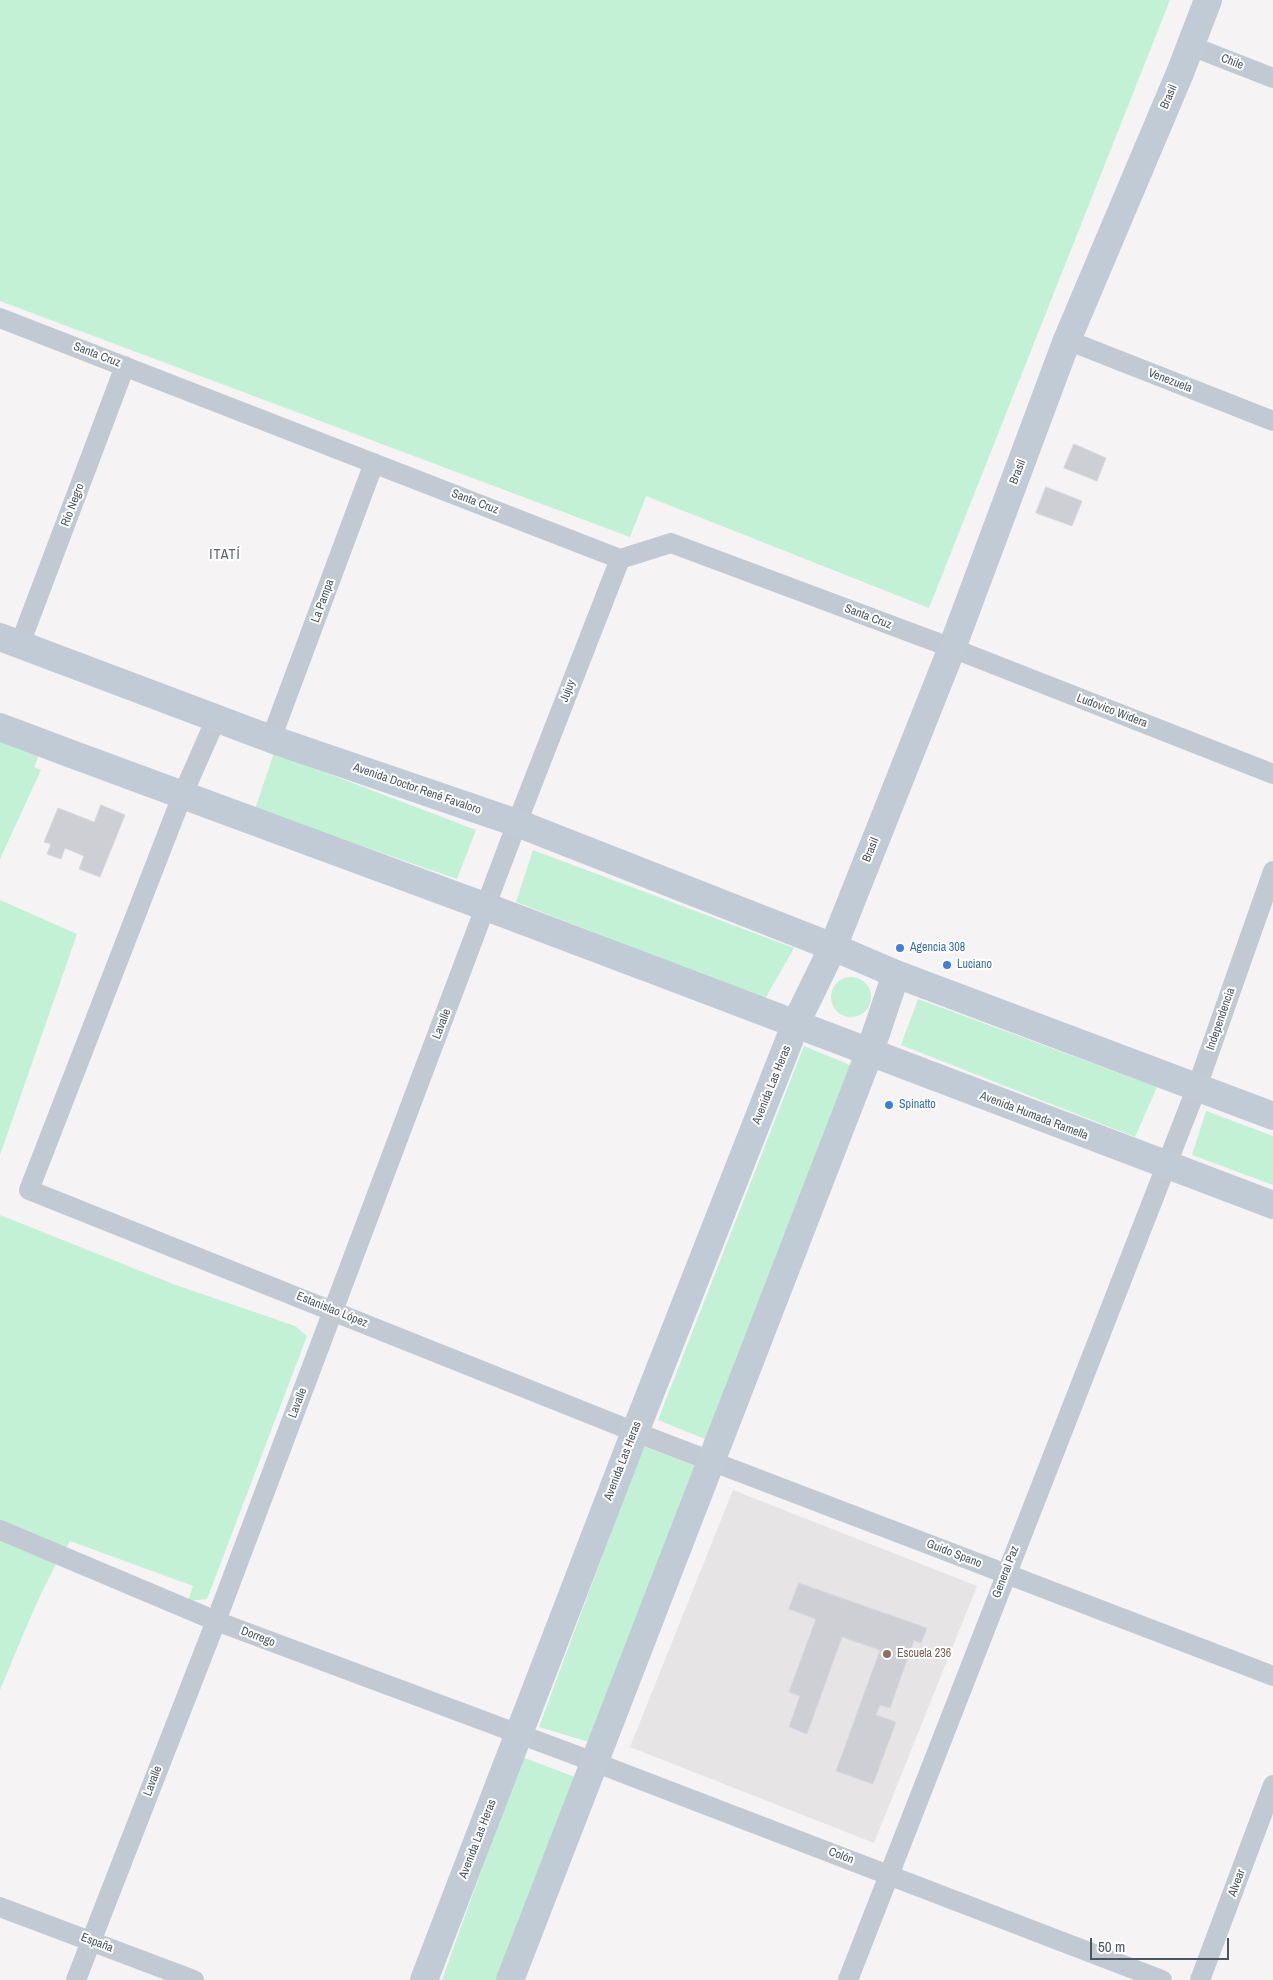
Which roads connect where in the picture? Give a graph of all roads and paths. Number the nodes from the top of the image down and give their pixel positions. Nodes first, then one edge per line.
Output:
1 (1208, 0) edge
2 (1190, 46) junction
3 (1273, 78) edge
4 (0, 318) edge
5 (1067, 340) junction
6 (125, 366) junction
7 (1273, 421) edge
8 (374, 463) junction
9 (620, 559) junction
10 (10, 640) edge
11 (952, 648) junction
12 (216, 719) junction
13 (0, 727) edge
14 (271, 739) junction
15 (1273, 774) edge
16 (182, 796) junction
17 (517, 824) junction
18 (1273, 871) edge
19 (486, 907) junction
20 (833, 947) junction
21 (896, 974) junction
22 (796, 1023) junction
23 (869, 1054) junction
24 (1197, 1087) junction
25 (1273, 1116) edge
26 (1165, 1165) junction
27 (1273, 1205) edge
28 (333, 1310) junction
29 (635, 1432) junction
30 (710, 1461) junction
31 (0, 1530) edge
32 (1006, 1574) junction
33 (216, 1621) junction
34 (1273, 1676) edge
35 (519, 1735) junction
36 (594, 1762) junction
37 (1273, 1785) edge
38 (889, 1874) junction
39 (0, 1907) edge
40 (91, 1940) junction
41 (76, 1980) edge
42 (194, 1980) edge
43 (424, 1980) edge
44 (510, 1980) edge
45 (848, 1980) edge
46 (1162, 1980) edge
47 (1200, 1980) edge

1 - 2 main road, Brasil
2 - 3 street, Chile
2 - 5 main road, Brasil
4 - 6 street, Santa Cruz
5 - 7 street, Venezuela
5 - 11 main road, Brasil
6 - 8 street, Santa Cruz
6 - 10 street, Río Negro
8 - 9 street, Santa Cruz
8 - 14 street, La Pampa
9 - 11 street, Santa Cruz
9 - 17 street, Jujuy
10 - 12 main road, Avenida Doctor René Favaloro
11 - 15 street, Ludovico Widera
11 - 20 main road, Brasil
12 - 14 main road, Avenida Doctor René Favaloro
12 - 16 street
13 - 16 main road
14 - 17 main road, Avenida Doctor René Favaloro
16 - 19 main road
16 - 28 street, Estanislao López
17 - 19 street, Lavalle
17 - 20 main road, Avenida Doctor René Favaloro
18 - 24 street, Independencia
19 - 22 main road
19 - 28 street, Lavalle
20 - 21 main road
20 - 22 main road, Avenida Las Heras
21 - 23 main road
21 - 24 main road
22 - 23 main road, Avenida Humada Ramella
22 - 29 main road, Avenida Las Heras
23 - 26 main road, Avenida Humada Ramella
23 - 30 main road
24 - 25 main road
24 - 26 street, Independencia
26 - 27 main road, Avenida Humada Ramella
26 - 32 street, General Paz
28 - 29 street, Estanislao López
28 - 33 street, Lavalle
29 - 30 street, Guido Spano
29 - 35 main road, Avenida Las Heras
30 - 32 street, Guido Spano
30 - 36 main road
31 - 33 street, Dorrego
32 - 34 street, Guido Spano
32 - 38 street, General Paz
33 - 35 street, Dorrego
33 - 40 street, Lavalle
35 - 36 street, Colón
35 - 43 main road, Avenida Las Heras
36 - 38 street, Colón
36 - 44 main road
37 - 47 street, Alvear
38 - 45 street, General Paz
38 - 46 street, Colón
39 - 40 street, España
40 - 41 street, Lavalle
40 - 42 street, España

